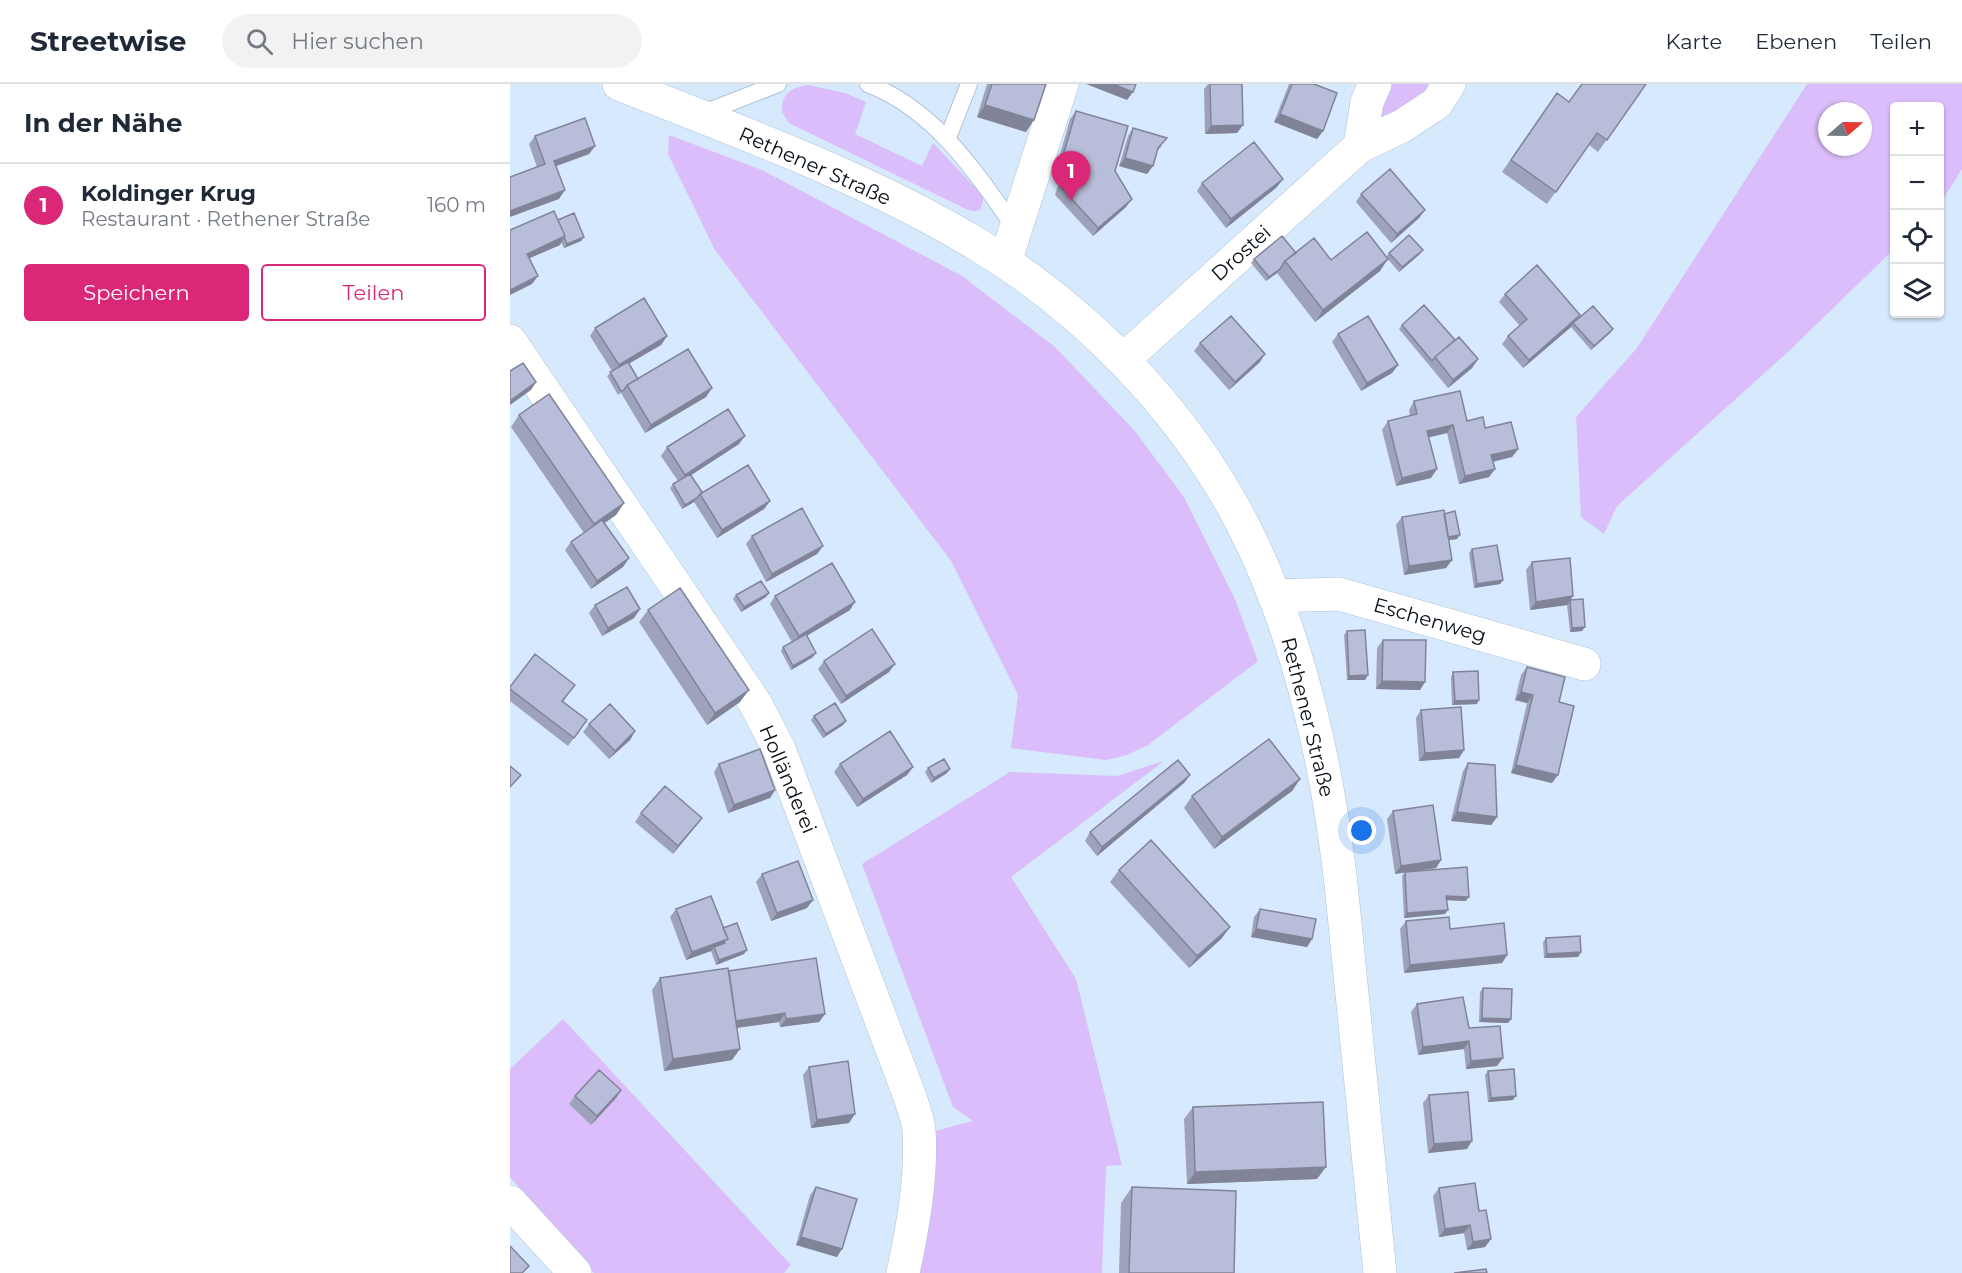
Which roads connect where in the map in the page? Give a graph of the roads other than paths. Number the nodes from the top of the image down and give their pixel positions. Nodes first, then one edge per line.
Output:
1 (619, 84) edge
2 (778, 84) edge
3 (868, 84) edge
4 (969, 84) edge
5 (1062, 84) edge
6 (1375, 84) edge
7 (1449, 84) edge
8 (698, 115) junction
9 (947, 140) junction
10 (1360, 146) junction
11 (1015, 228) junction
12 (1005, 262) junction
13 (510, 341) edge
14 (1123, 360) junction
15 (1274, 596) junction
16 (1584, 664) dead end
17 (510, 1202) edge
18 (575, 1273) edge
19 (903, 1273) edge
20 (1380, 1273) edge

1 - 8 street, Rethener Straße
2 - 8 lane
3 - 9 lane
4 - 9 lane
5 - 11 street
6 - 10 street
7 - 10 street, Drostei
8 - 12 street, Rethener Straße
9 - 11 lane
10 - 14 street, Drostei
11 - 12 street
12 - 14 street, Rethener Straße
13 - 19 street, Holländerei
14 - 15 street, Rethener Straße
15 - 16 street, Eschenweg
15 - 20 street, Rethener Straße
17 - 18 street

